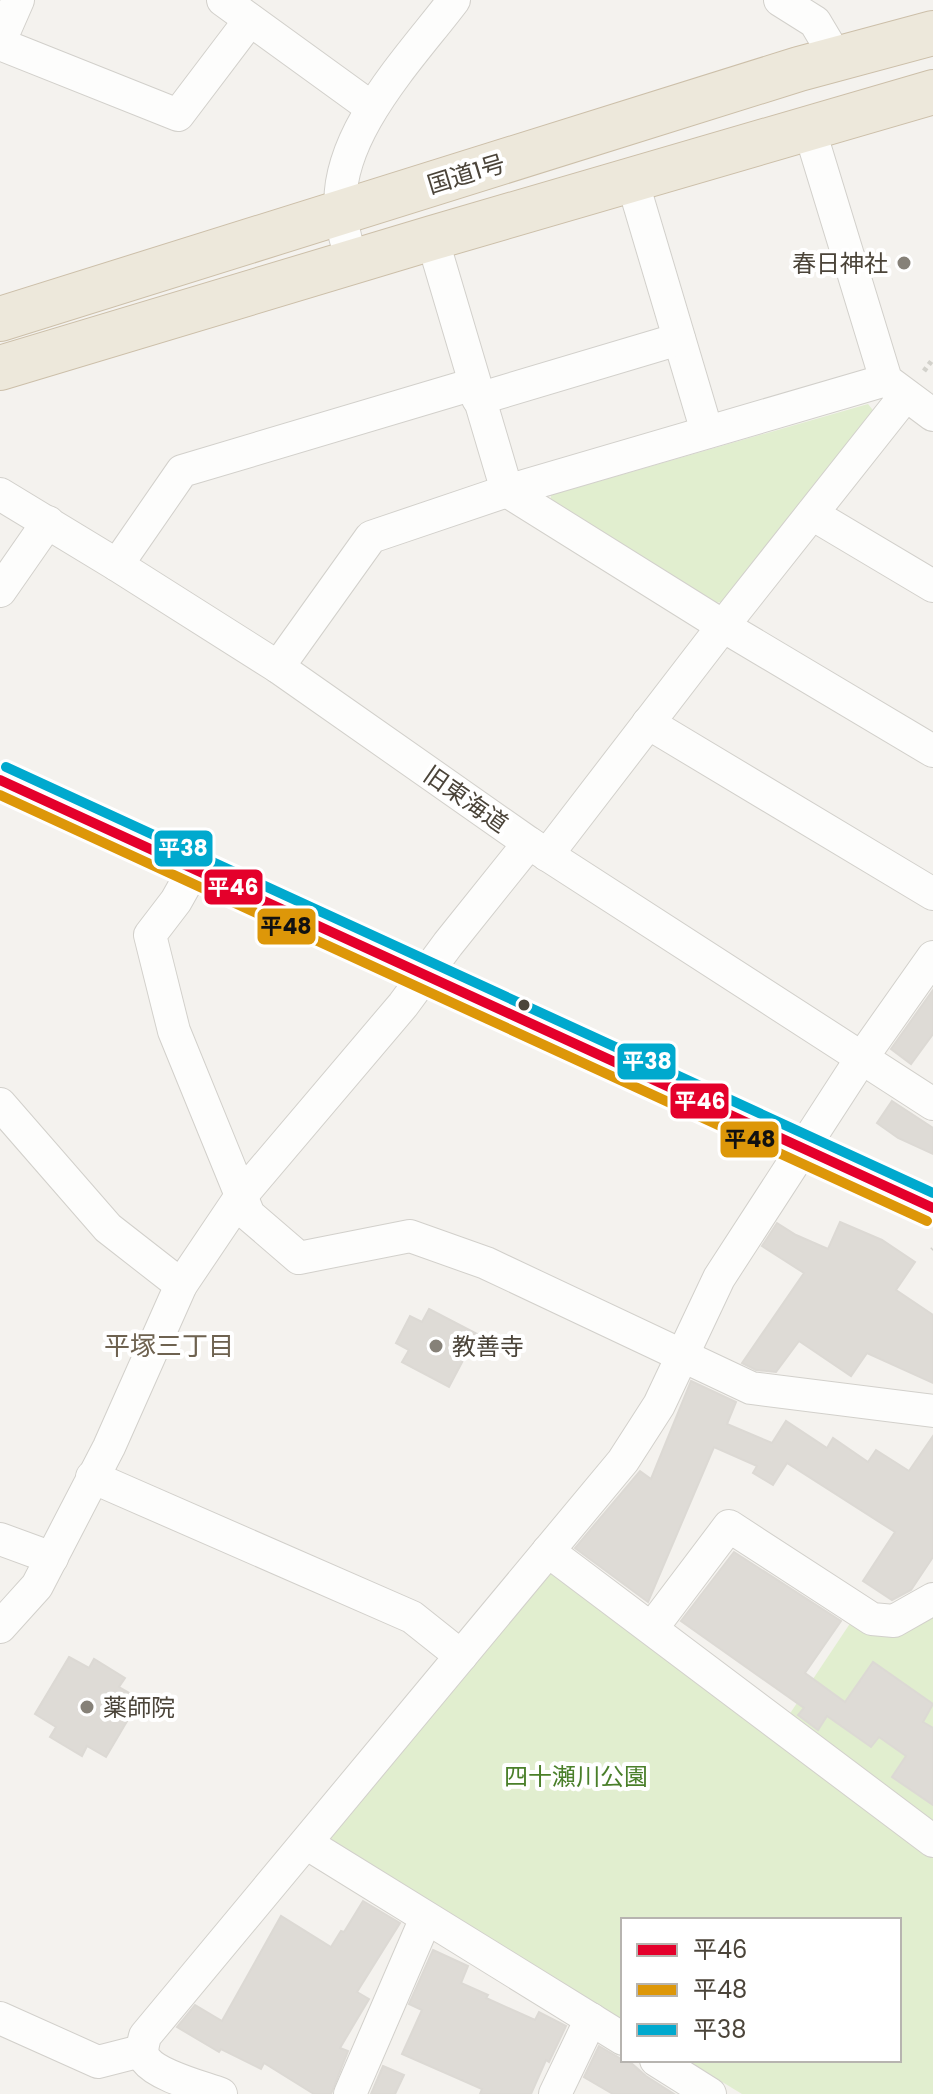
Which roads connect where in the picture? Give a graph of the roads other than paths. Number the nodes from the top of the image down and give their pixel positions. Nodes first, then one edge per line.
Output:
1 (18, 0) edge
2 (223, 0) edge
3 (780, 0) edge
4 (448, 2) edge
5 (250, 20) junction
6 (933, 33) edge
7 (0, 42) edge
8 (837, 59) junction
9 (933, 92) edge
10 (372, 108) junction
11 (809, 128) junction
12 (632, 180) junction
13 (340, 212) junction
14 (432, 238) junction
15 (352, 262) junction
16 (0, 319) edge
17 (679, 339) junction
18 (0, 368) edge
19 (896, 388) junction
20 (476, 392) junction
21 (933, 415) edge
22 (707, 432) junction
23 (507, 491) junction
24 (0, 494) edge
25 (812, 514) junction
26 (48, 522) junction
27 (117, 565) junction
28 (933, 586) edge
29 (0, 591) edge
30 (723, 626) junction
31 (278, 667) junction
32 (648, 723) junction
33 (933, 751) edge
34 (0, 780) edge
35 (538, 849) junction
36 (194, 869) junction
37 (933, 894) edge
38 (933, 957) edge
39 (426, 975) junction
40 (861, 1059) junction
41 (0, 1104) edge
42 (933, 1104) edge
43 (803, 1150) junction
44 (241, 1196) junction
45 (933, 1208) edge
46 (181, 1285) junction
47 (684, 1357) junction
48 (933, 1411) edge
49 (92, 1477) junction
50 (0, 1539) edge
51 (548, 1551) junction
52 (52, 1558) junction
53 (933, 1599) edge
54 (0, 1627) edge
55 (652, 1628) junction
56 (461, 1656) junction
57 (933, 1841) edge
58 (306, 1843) junction
59 (426, 1918) junction
60 (0, 2018) edge
61 (591, 2019) junction
62 (621, 2038) edge
63 (148, 2060) junction
64 (659, 2062) edge
65 (221, 2094) edge
66 (350, 2094) edge
67 (555, 2094) edge
68 (710, 2094) edge

1 - 7 street
2 - 5 street
3 - 8 street
4 - 10 street
5 - 7 street
5 - 10 street
6 - 8 highway, 国道1号
8 - 13 highway, 国道1号
9 - 11 highway
10 - 13 street
11 - 12 highway
11 - 19 street
12 - 14 highway
12 - 17 street
13 - 15 street
13 - 16 highway, 国道1号
14 - 15 highway
14 - 20 street
15 - 18 highway
17 - 20 street
17 - 22 street
19 - 21 street
19 - 22 street
19 - 25 street
20 - 23 street
20 - 27 street
22 - 23 street
23 - 30 street
23 - 31 street
24 - 26 street, 旧東海道
25 - 28 street
25 - 30 street
26 - 27 street, 旧東海道
26 - 29 street
27 - 31 street, 旧東海道
30 - 32 street
30 - 33 street
31 - 35 street, 旧東海道
32 - 35 street
32 - 37 street
34 - 36 street
35 - 39 street
35 - 40 street, 旧東海道
36 - 39 street
36 - 44 street
38 - 40 street
39 - 43 street
39 - 44 street
40 - 42 street, 旧東海道
40 - 43 street
41 - 46 street
43 - 45 street
43 - 47 street
44 - 46 street
44 - 47 street
46 - 49 street
47 - 48 street
47 - 51 street
49 - 52 street
49 - 56 street
50 - 52 street
51 - 55 street
51 - 56 street
52 - 54 street
53 - 55 street
55 - 57 street
56 - 58 street
58 - 59 street
58 - 63 street
59 - 61 street
59 - 66 street
60 - 63 street
61 - 62 street
61 - 67 street
63 - 65 street
64 - 68 street

